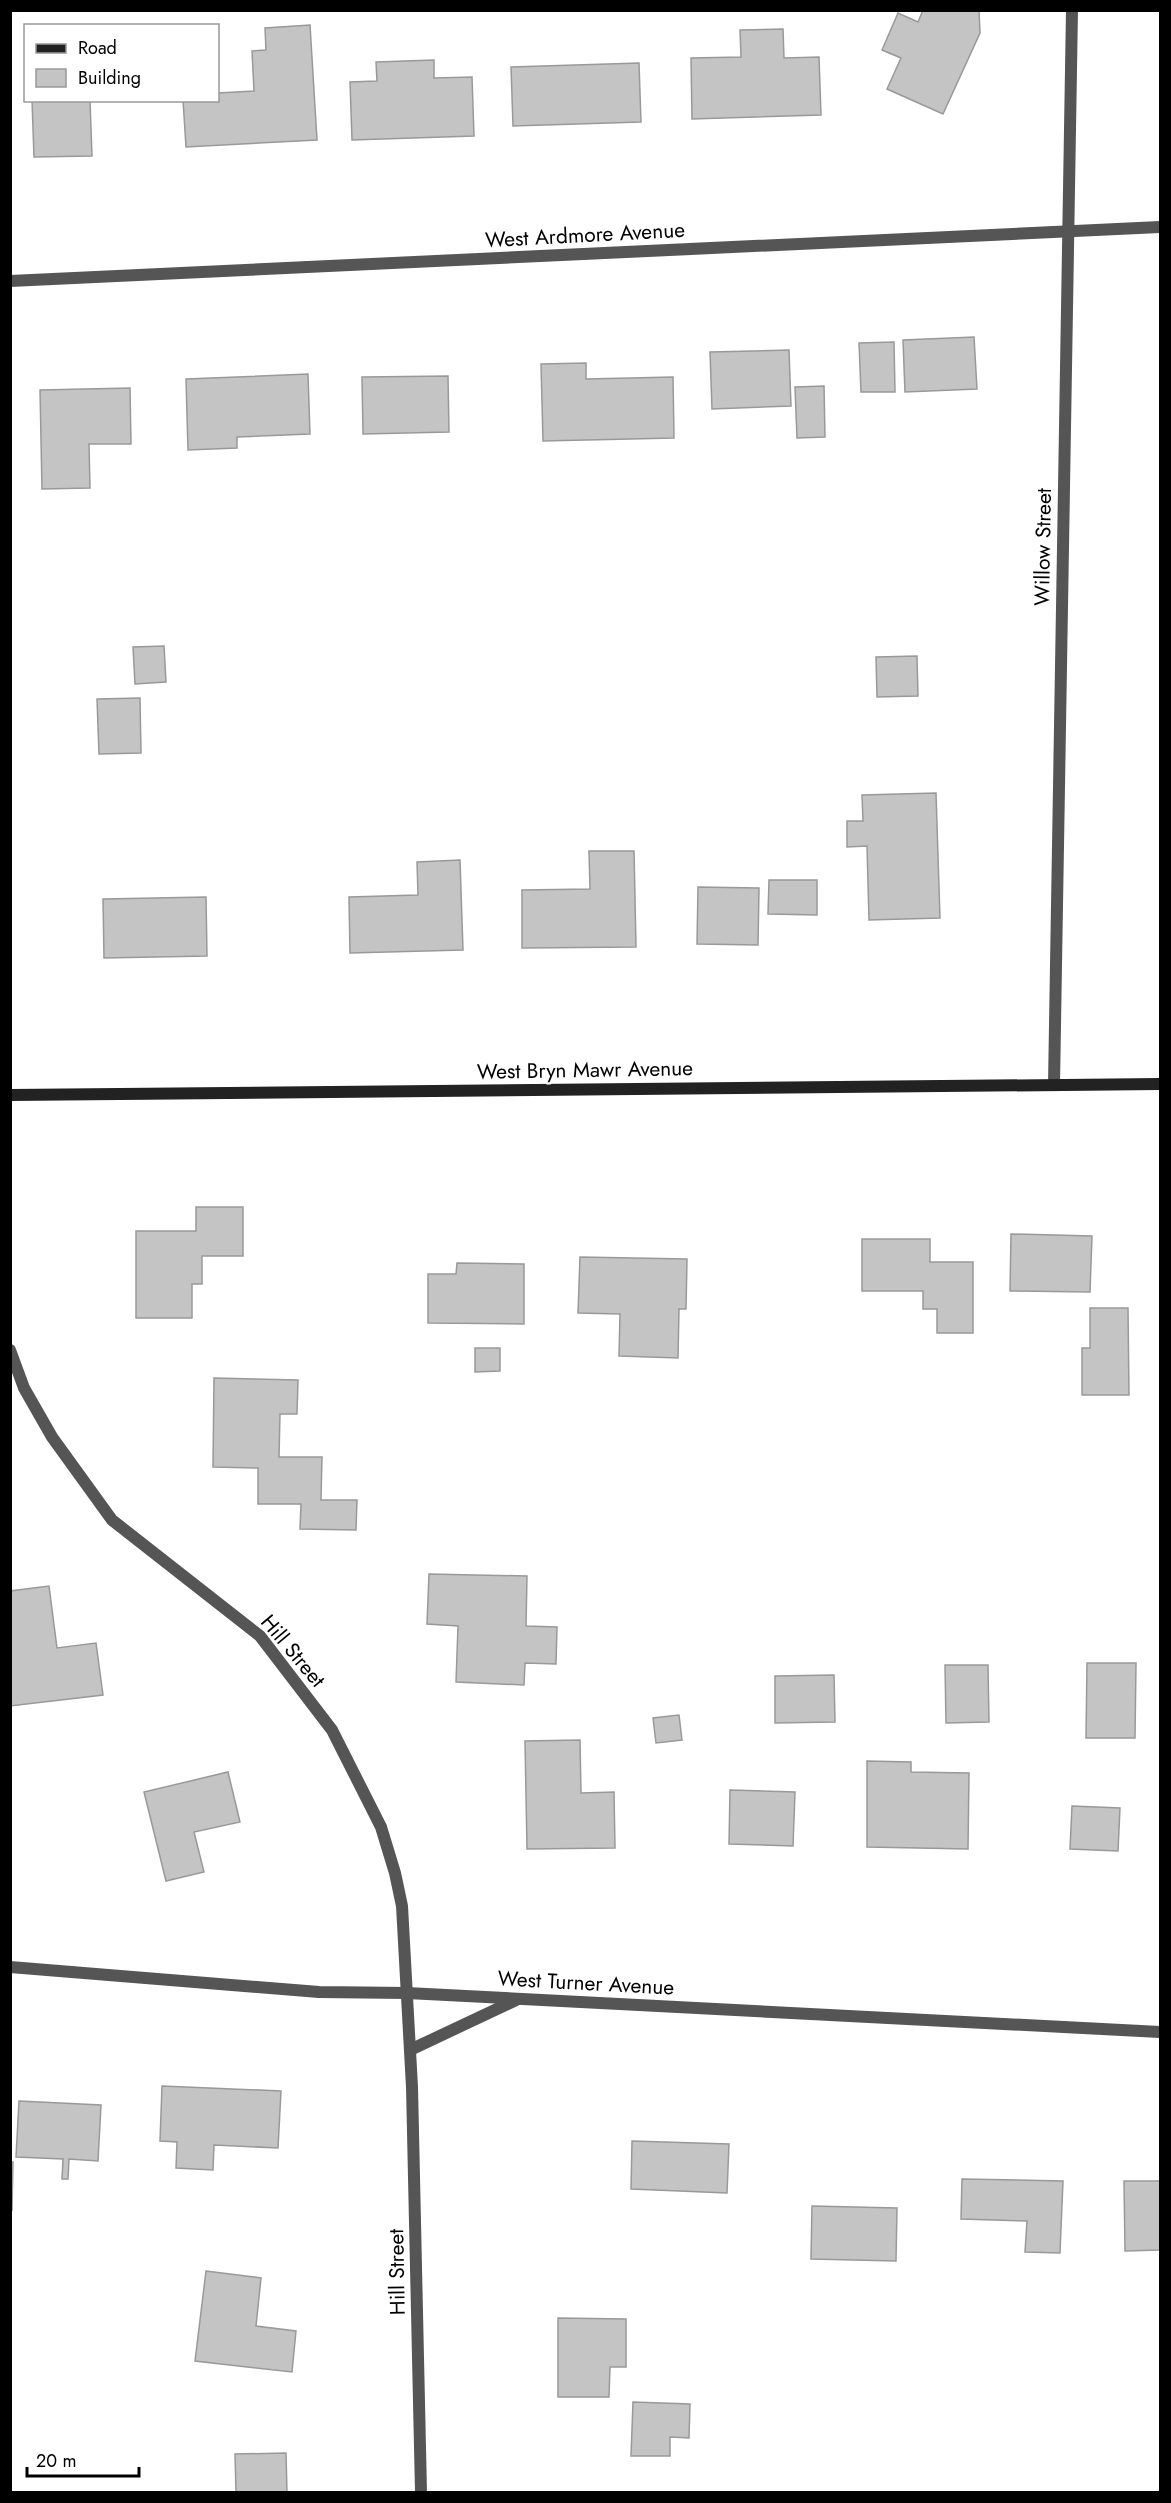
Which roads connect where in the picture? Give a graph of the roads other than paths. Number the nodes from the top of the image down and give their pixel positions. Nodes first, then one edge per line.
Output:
1 (1072, 10) edge
2 (1161, 227) edge
3 (1068, 232) junction
4 (10, 281) edge
5 (1161, 1083) edge
6 (1054, 1084) junction
7 (10, 1095) edge
8 (10, 1350) edge
9 (10, 1967) edge
10 (407, 1994) junction
11 (517, 1999) junction
12 (1161, 2032) edge
13 (410, 2050) junction
14 (422, 2493) edge

1 - 3 street, Willow Street
2 - 3 street, West Ardmore Avenue
3 - 4 street, West Ardmore Avenue
3 - 6 street, Willow Street
5 - 6 street, West Bryn Mawr Avenue
6 - 7 street, West Bryn Mawr Avenue
8 - 10 street, Hill Street
9 - 10 street, West Turner Avenue
10 - 11 street, West Turner Avenue
10 - 13 street, Hill Street
11 - 12 street, West Turner Avenue
11 - 13 street
13 - 14 street, Hill Street

